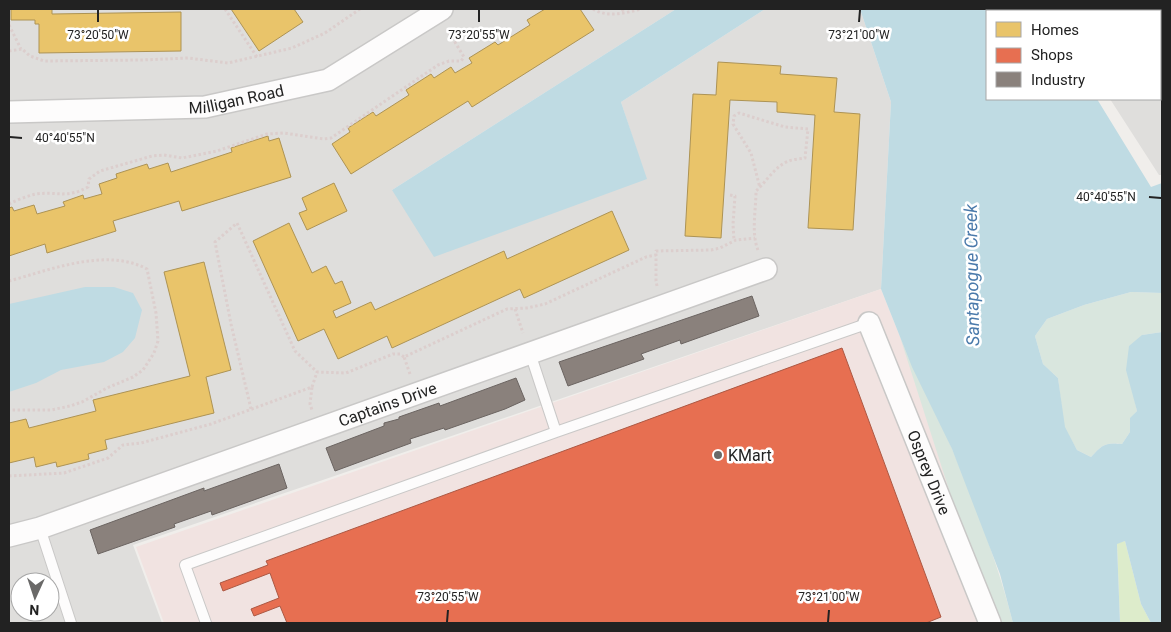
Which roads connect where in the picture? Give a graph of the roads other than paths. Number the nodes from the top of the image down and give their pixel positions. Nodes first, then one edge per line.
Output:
1 (439, 10) edge
2 (9, 112) edge
3 (766, 269) road end
4 (869, 323) joint
5 (527, 345) junction
6 (556, 432) junction
7 (40, 528) junction
8 (9, 536) edge
9 (71, 623) edge
10 (206, 623) edge
11 (990, 623) edge

1 - 2 street, Milligan Road
3 - 5 street, Captains Drive
4 - 6 lane
4 - 11 street, Osprey Drive
5 - 6 lane
5 - 7 street, Captains Drive
6 - 10 lane
7 - 8 street, Captains Drive
7 - 9 lane

